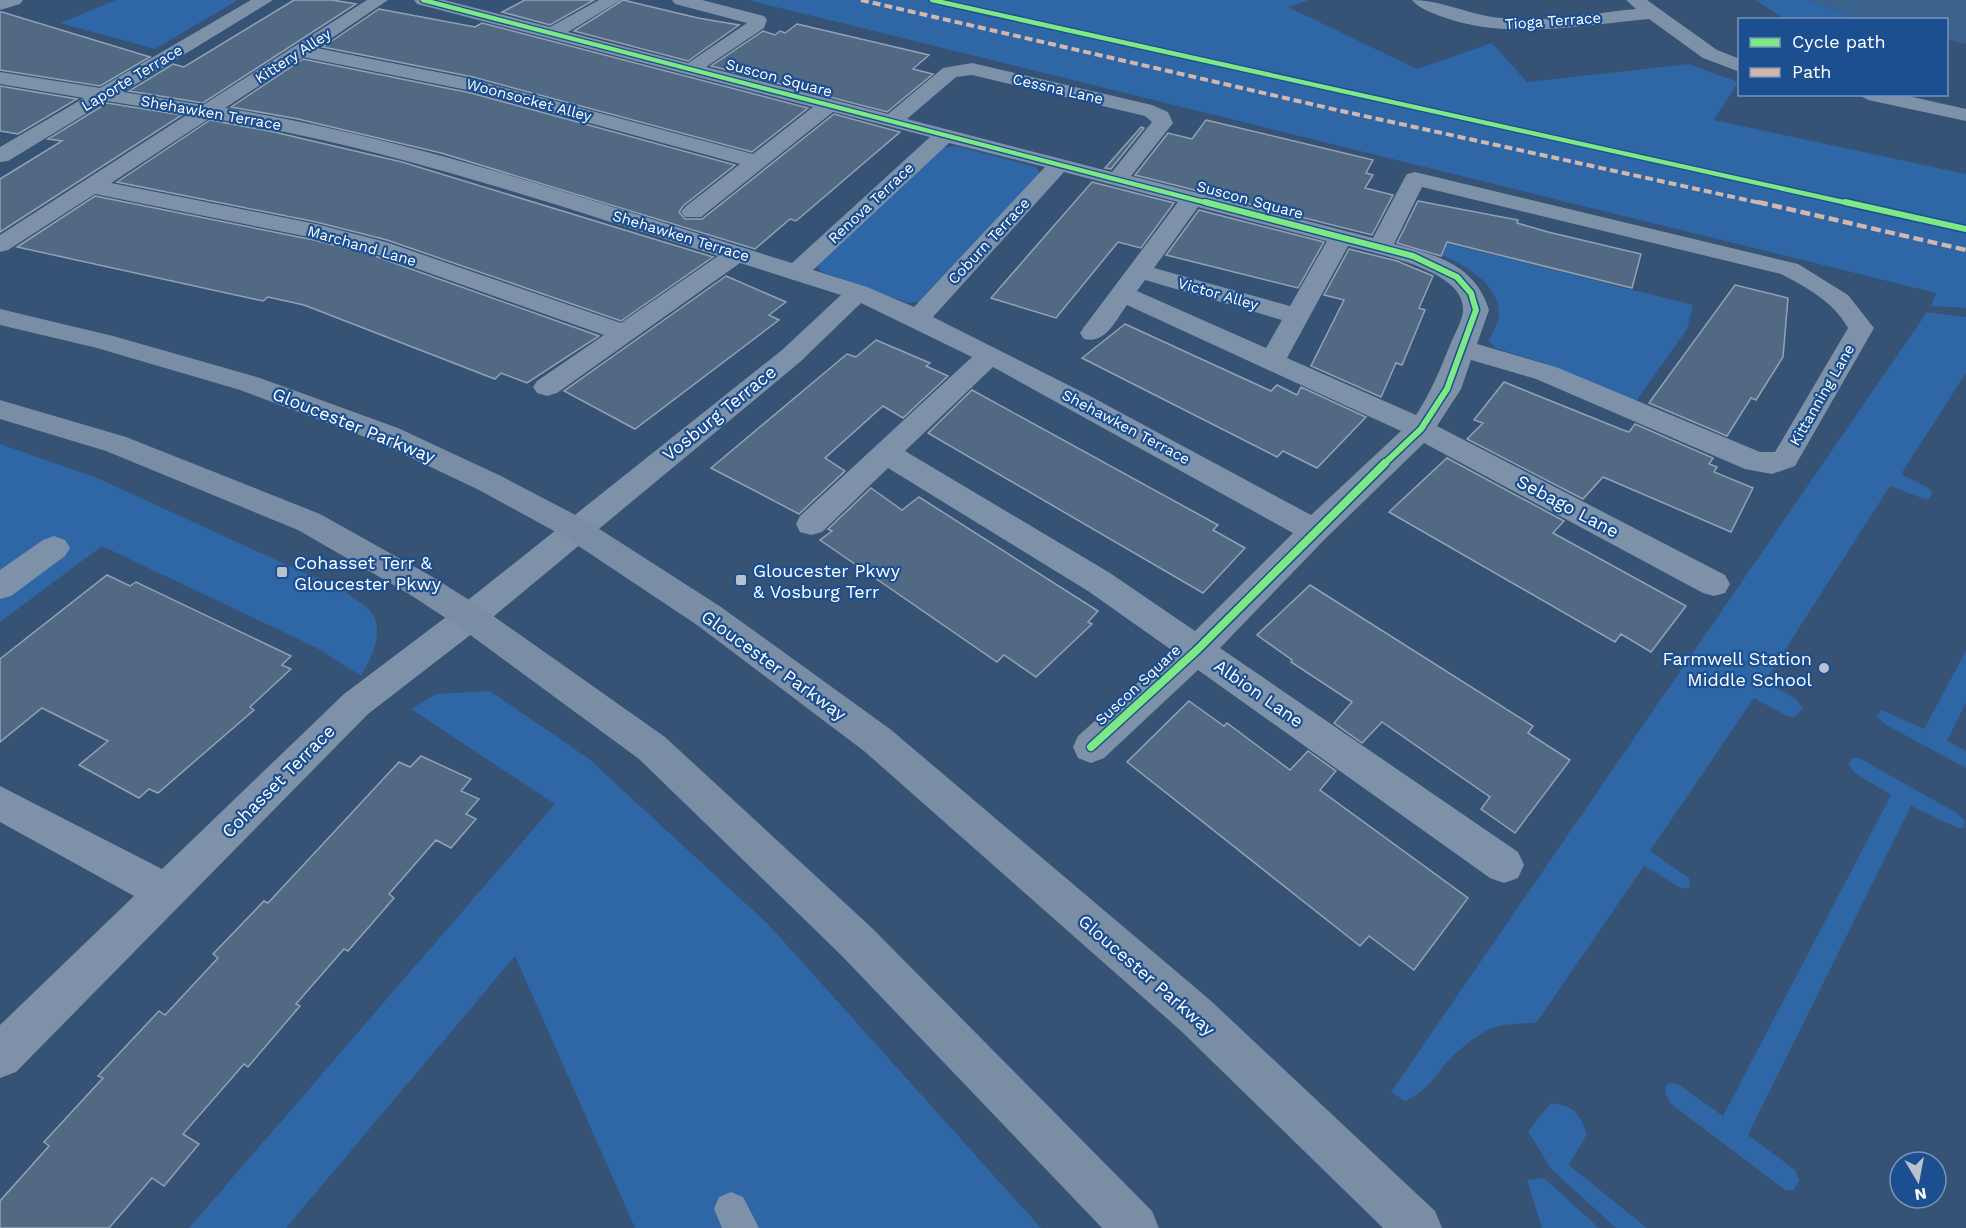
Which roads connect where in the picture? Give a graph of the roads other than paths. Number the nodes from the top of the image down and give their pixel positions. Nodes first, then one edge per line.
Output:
1 (14, 0) edge
2 (264, 0) edge
3 (379, 0) edge
4 (423, 0) edge
5 (612, 0) edge
6 (681, 0) edge
7 (1421, 0) edge
8 (1635, 0) edge
9 (0, 5) edge
10 (1653, 13) junction
11 (553, 33) junction
12 (299, 51) junction
13 (1738, 65) edge
14 (691, 69) junction
15 (1, 79) edge
16 (103, 94) junction
17 (1877, 96) edge
18 (829, 105) junction
19 (207, 111) junction
20 (1966, 115) edge
21 (892, 121) junction
22 (945, 135) junction
23 (0, 156) edge
24 (756, 162) junction
25 (1059, 165) junction
26 (1117, 180) junction
27 (91, 186) junction
28 (1192, 199) junction
29 (693, 212) dead end
30 (1341, 238) junction
31 (0, 245) edge
32 (1380, 248) junction
33 (738, 253) junction
34 (796, 272) junction
35 (1138, 272) junction
36 (858, 292) junction
37 (1122, 293) junction
38 (1297, 316) junction
39 (0, 317) edge
40 (918, 318) junction
41 (624, 333) junction
42 (1093, 333) dead end
43 (1464, 349) junction
44 (990, 355) junction
45 (1271, 362) junction
46 (547, 387) dead end
47 (0, 409) edge
48 (1421, 429) junction
49 (886, 453) junction
50 (811, 524) dead end
51 (576, 529) junction
52 (1314, 531) junction
53 (54, 548) dead end
54 (1714, 584) dead end
55 (0, 587) edge
56 (470, 617) junction
57 (1197, 650) junction
58 (1091, 747) dead end
59 (0, 803) edge
60 (1504, 865) dead end
61 (166, 891) junction
62 (0, 1056) edge
63 (1135, 1228) edge
64 (1418, 1228) edge

1 - 9 street
2 - 16 street, Laporte Terrace
3 - 12 street, Kittery Alley
4 - 11 street, Suscon Square
5 - 11 street
6 - 14 street
7 - 10 street, Tioga Terrace
8 - 10 street
10 - 13 street
11 - 14 street, Suscon Square
12 - 19 street, Kittery Alley
12 - 24 street, Woonsocket Alley
14 - 18 street, Suscon Square
15 - 16 street, Shehawken Terrace
16 - 19 street, Shehawken Terrace
16 - 23 street, Laporte Terrace
17 - 20 street
18 - 21 street, Suscon Square
18 - 24 street
19 - 27 street
19 - 33 street, Shehawken Terrace
21 - 22 street, Suscon Square
21 - 26 street, Cessna Lane
22 - 25 street, Suscon Square
22 - 34 street, Renova Terrace
24 - 29 street
25 - 26 street, Suscon Square
25 - 40 street, Coburn Terrace
26 - 28 street, Suscon Square
27 - 31 street
27 - 41 street, Marchand Lane
28 - 30 street, Suscon Square
28 - 35 street
30 - 32 street, Suscon Square
30 - 38 street
32 - 43 street, Suscon Square
32 - 43 street, Kittanning Lane
33 - 34 street, Shehawken Terrace
33 - 41 street
34 - 36 street, Shehawken Terrace
35 - 37 street
35 - 38 street, Victor Alley
36 - 40 street, Shehawken Terrace
36 - 51 street, Vosburg Terrace
37 - 42 street
37 - 45 street, Victor Alley
38 - 45 street
39 - 51 main road, Gloucester Parkway
40 - 44 street, Shehawken Terrace
41 - 46 street
43 - 48 street, Suscon Square
44 - 49 street
44 - 52 street, Shehawken Terrace
45 - 48 street, Victor Alley
47 - 56 main road
48 - 52 street, Suscon Square
48 - 54 street, Sebago Lane
49 - 50 street
49 - 57 street, Albion Lane
51 - 56 street, Cohasset Terrace
51 - 64 main road, Gloucester Parkway
52 - 57 street, Suscon Square
53 - 55 street
56 - 61 street, Cohasset Terrace
56 - 63 main road
57 - 58 street, Suscon Square
57 - 60 street, Albion Lane
59 - 61 street
61 - 62 street, Cohasset Terrace

